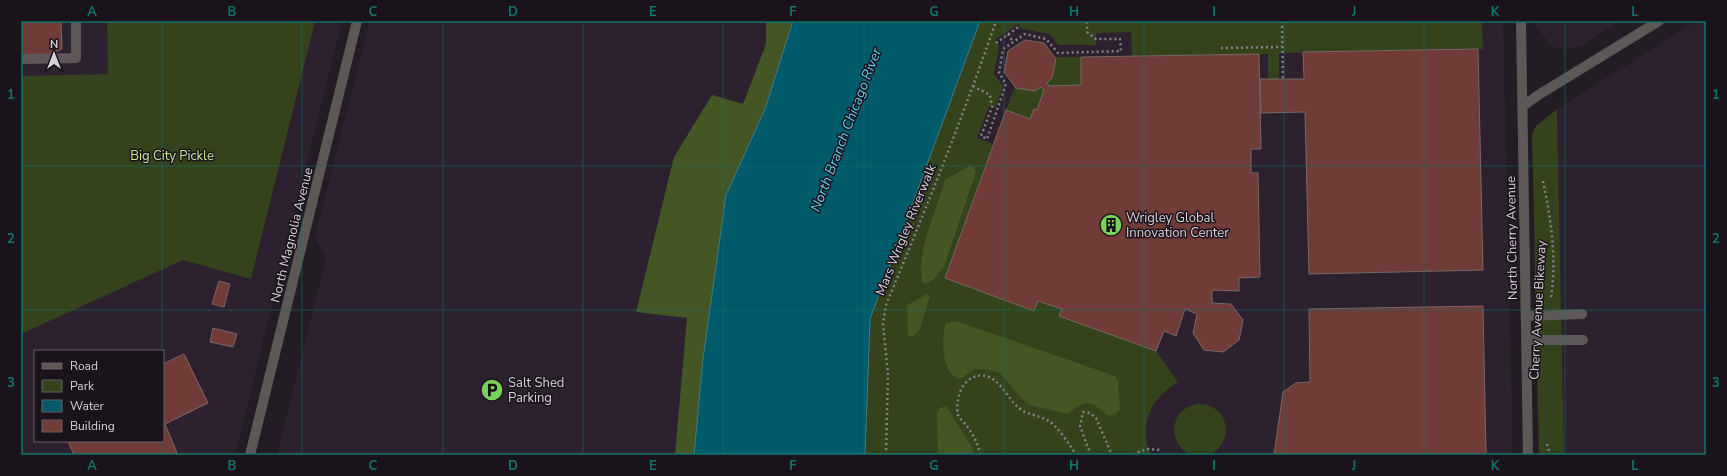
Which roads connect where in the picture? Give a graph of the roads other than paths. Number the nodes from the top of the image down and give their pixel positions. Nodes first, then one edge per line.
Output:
1 (76, 21) edge
2 (358, 21) edge
3 (1521, 21) edge
4 (1659, 21) edge
5 (21, 59) edge
6 (1523, 106) junction
7 (1582, 314) dead end
8 (1526, 316) junction
9 (1526, 340) junction
10 (1583, 340) dead end
11 (250, 455) edge
12 (1528, 455) edge

1 - 5 street
2 - 11 street, North Magnolia Avenue
3 - 6 street, North Cherry Avenue
4 - 6 street
6 - 8 street, North Cherry Avenue
7 - 8 street
8 - 9 street, North Cherry Avenue
9 - 10 street
9 - 12 street, North Cherry Avenue

